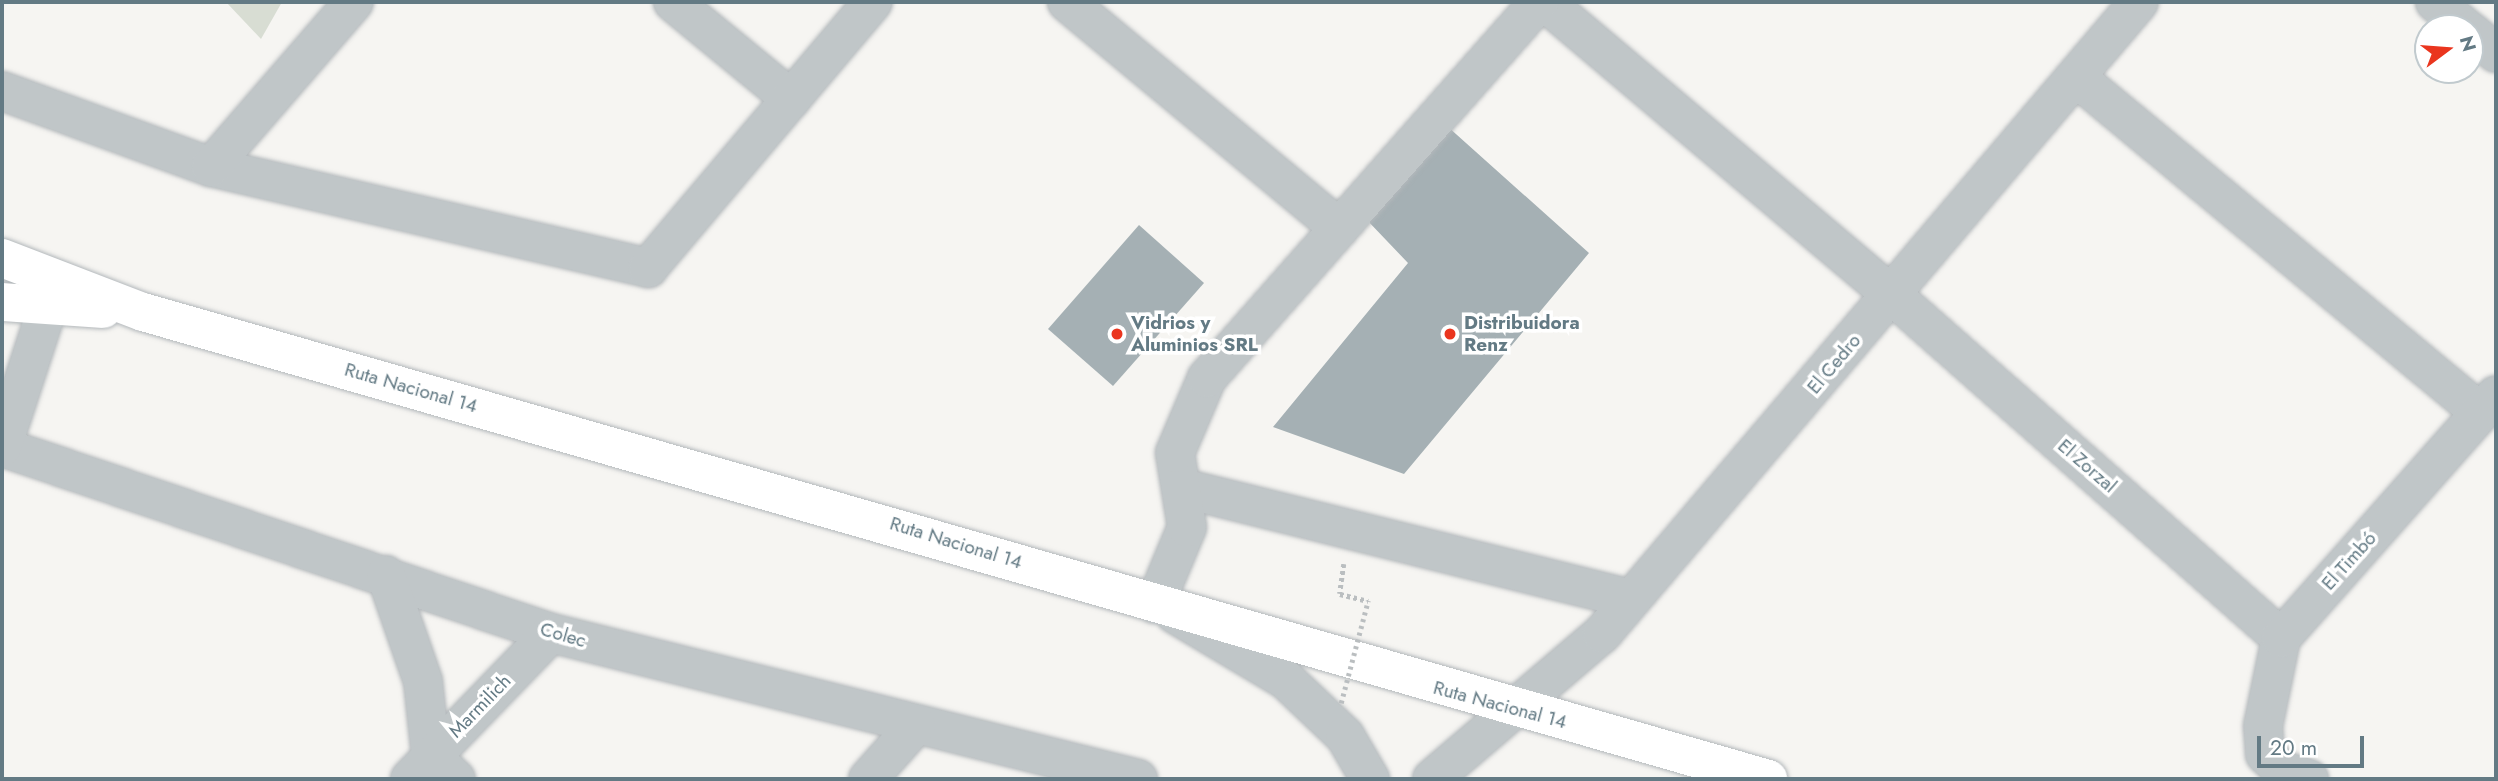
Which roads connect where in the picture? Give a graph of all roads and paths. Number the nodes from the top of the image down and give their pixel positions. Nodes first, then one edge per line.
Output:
1 (354, 2) edge
2 (673, 2) edge
3 (873, 2) edge
4 (1067, 2) edge
5 (1542, 2) edge
6 (2139, 2) edge
7 (2435, 2) edge
8 (2450, 14) edge
9 (2076, 77) junction
10 (2, 91) edge
11 (791, 99) junction
12 (211, 167) junction
13 (1339, 228) junction
14 (2, 258) edge
15 (1892, 295) junction
16 (2, 302) edge
17 (48, 306) junction
18 (143, 312) junction
19 (2489, 404) edge
20 (2, 447) edge
21 (1186, 489) junction
22 (386, 575) junction
23 (1340, 594) dead end
24 (1632, 599) junction
25 (1158, 605) junction
26 (551, 633) junction
27 (2281, 638) junction
28 (1341, 703) dead end
29 (1511, 707) junction
30 (916, 725) junction
31 (432, 771) edge
32 (868, 779) edge
33 (1138, 779) edge
34 (1370, 779) edge
35 (1432, 779) edge
36 (1768, 779) edge
37 (2309, 779) edge

1 - 12 street
2 - 11 street
3 - 11 street
4 - 13 street
5 - 13 street
5 - 15 street, El Zorzal
6 - 9 street, El Cedro
7 - 8 street
9 - 15 street, El Cedro
9 - 19 street
10 - 12 street
11 - 12 street
13 - 21 street
14 - 18 highway, Ruta Nacional 14
15 - 24 street, El Cedro
15 - 27 street, El Zorzal
16 - 17 highway, Ruta Nacional 14
17 - 18 highway, Ruta Nacional 14
17 - 20 street
18 - 25 highway, Ruta Nacional 14
19 - 27 street, El Timbó
20 - 22 street, Colec
21 - 24 street
21 - 25 street
22 - 26 street, Colec
22 - 31 street
23 - 28 path, bridge
24 - 29 street, El Cedro
25 - 29 highway, Ruta Nacional 14
25 - 34 street
26 - 30 street, Colec
26 - 31 street, Marmilich
27 - 37 street
29 - 35 street, El Cedro
29 - 36 highway, Ruta Nacional 14
30 - 32 street
30 - 33 street, Colec

